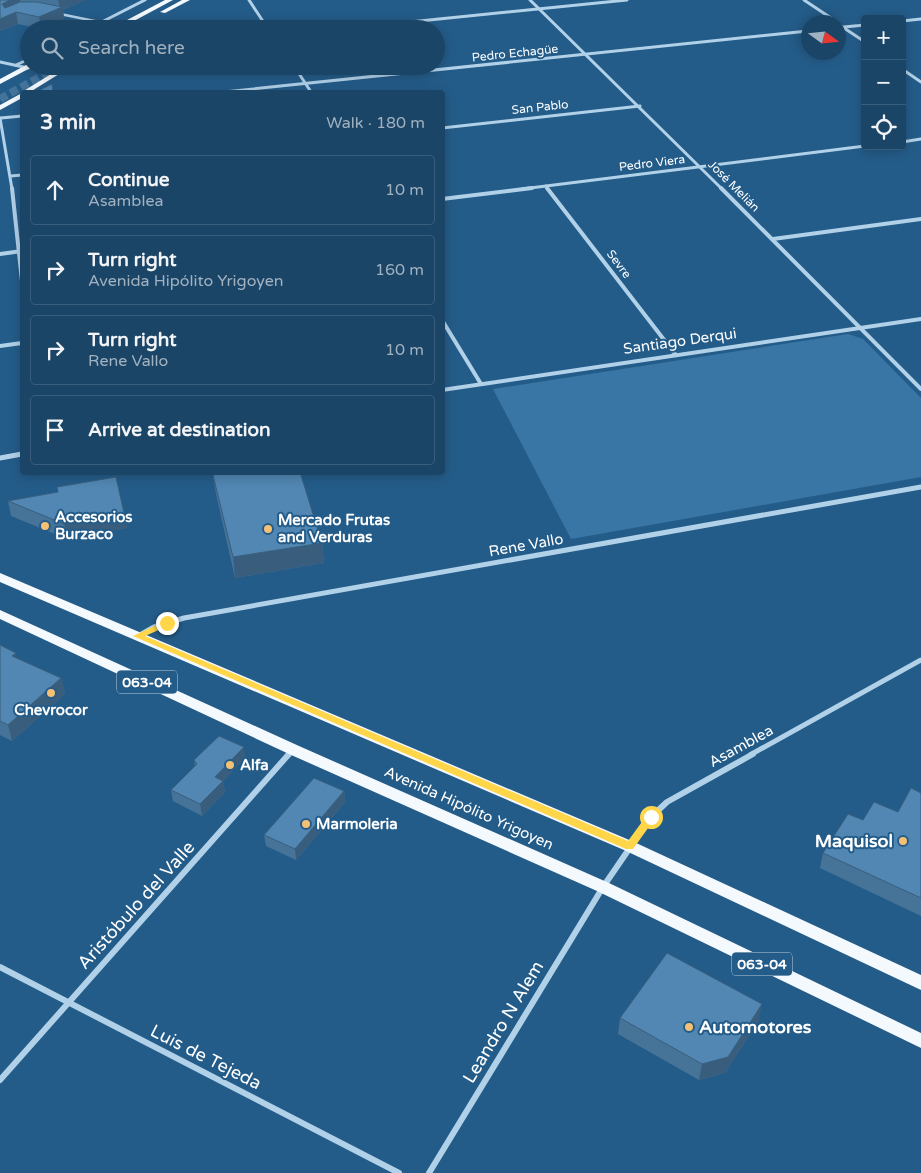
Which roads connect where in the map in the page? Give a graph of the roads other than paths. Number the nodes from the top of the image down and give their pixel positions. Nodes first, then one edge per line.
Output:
1 (145, 0) edge
2 (170, 0) edge
3 (187, 0) edge
4 (249, 0) edge
5 (530, 0) edge
6 (627, 0) edge
7 (804, 0) edge
8 (540, 9) junction
9 (57, 13) edge
10 (826, 15) edge
11 (921, 19) edge
12 (91, 20) edge
13 (105, 20) edge
14 (130, 20) edge
15 (149, 20) edge
16 (262, 20) edge
17 (431, 20) edge
18 (906, 21) edge
19 (861, 25) edge
20 (846, 27) edge
21 (846, 28) edge
22 (801, 32) edge
23 (861, 39) edge
24 (586, 54) junction
25 (0, 62) edge
26 (20, 63) edge
27 (16, 65) junction
28 (20, 66) edge
29 (445, 69) edge
30 (20, 72) edge
31 (906, 72) edge
32 (54, 75) edge
33 (300, 75) edge
34 (383, 75) edge
35 (0, 82) edge
36 (921, 82) edge
37 (306, 83) junction
38 (29, 90) edge
39 (242, 90) edge
40 (310, 90) edge
41 (20, 96) edge
42 (640, 106) junction
43 (0, 108) edge
44 (20, 116) edge
45 (0, 118) edge
46 (445, 128) edge
47 (921, 139) edge
48 (906, 141) edge
49 (861, 147) edge
50 (700, 167) junction
51 (20, 175) edge
52 (11, 176) junction
53 (546, 186) junction
54 (445, 199) edge
55 (921, 219) edge
56 (773, 239) junction
57 (20, 244) edge
58 (20, 251) edge
59 (0, 254) edge
60 (921, 319) edge
61 (445, 325) edge
62 (860, 328) junction
63 (20, 343) edge
64 (0, 346) edge
65 (676, 354) junction
66 (480, 384) junction
67 (921, 389) edge
68 (445, 390) edge
69 (20, 454) edge
70 (0, 458) edge
71 (921, 487) edge
72 (0, 577) edge
73 (0, 614) edge
74 (138, 636) junction
75 (921, 660) edge
76 (294, 750) junction
77 (629, 846) junction
78 (603, 887) junction
79 (0, 967) edge
80 (921, 983) edge
81 (69, 1003) junction
82 (921, 1041) edge
83 (0, 1080) edge
84 (399, 1173) edge
85 (429, 1173) edge

1 - 13 street
2 - 14 main road
3 - 15 main road
4 - 16 street
5 - 8 street, José Melián
6 - 8 street
7 - 10 street
8 - 17 street
8 - 24 street, José Melián
9 - 12 lane
11 - 18 street
19 - 20 street
21 - 23 street
22 - 24 street, Pedro Echagüe
24 - 29 street, Pedro Echagüe
24 - 42 street, José Melián
25 - 27 street
26 - 27 street
27 - 28 street
30 - 35 main road
31 - 36 street
32 - 38 main road
33 - 37 street
34 - 37 street, Pedro Echagüe
37 - 39 street, Pedro Echagüe
37 - 40 street
41 - 43 main road
42 - 46 street, San Pablo
42 - 50 street, José Melián
44 - 45 street
45 - 52 street
47 - 48 street
49 - 50 street, Pedro Viera
50 - 53 street, Pedro Viera
50 - 56 street, José Melián
51 - 52 street
52 - 57 street
53 - 54 street, Pedro Viera
53 - 65 street, Sevre
55 - 56 street
56 - 62 street, José Melián
58 - 59 street
60 - 62 street, Santiago Derqui
61 - 66 street
62 - 65 street, Santiago Derqui
62 - 67 street, José Melián
63 - 64 street
65 - 66 street, Santiago Derqui
66 - 68 street, Santiago Derqui
69 - 70 street
71 - 74 street, Rene Vallo
72 - 74 main road, Avenida Hipólito Yrigoyen / 063-04
73 - 76 main road, Avenida Hipólito Yrigoyen / 063-04
74 - 77 main road, Avenida Hipólito Yrigoyen / 063-04
75 - 77 street, Asamblea
76 - 78 main road, Avenida Hipólito Yrigoyen / 063-04
76 - 81 street, Aristóbulo del Valle
77 - 78 street, Asamblea
77 - 80 main road, Avenida Hipólito Yrigoyen / 063-04
78 - 82 main road, Avenida Hipólito Yrigoyen / 063-04
78 - 85 street, Leandro N Alem
79 - 81 street, Luis de Tejeda
81 - 83 street, Aristóbulo del Valle
81 - 84 street, Luis de Tejeda

